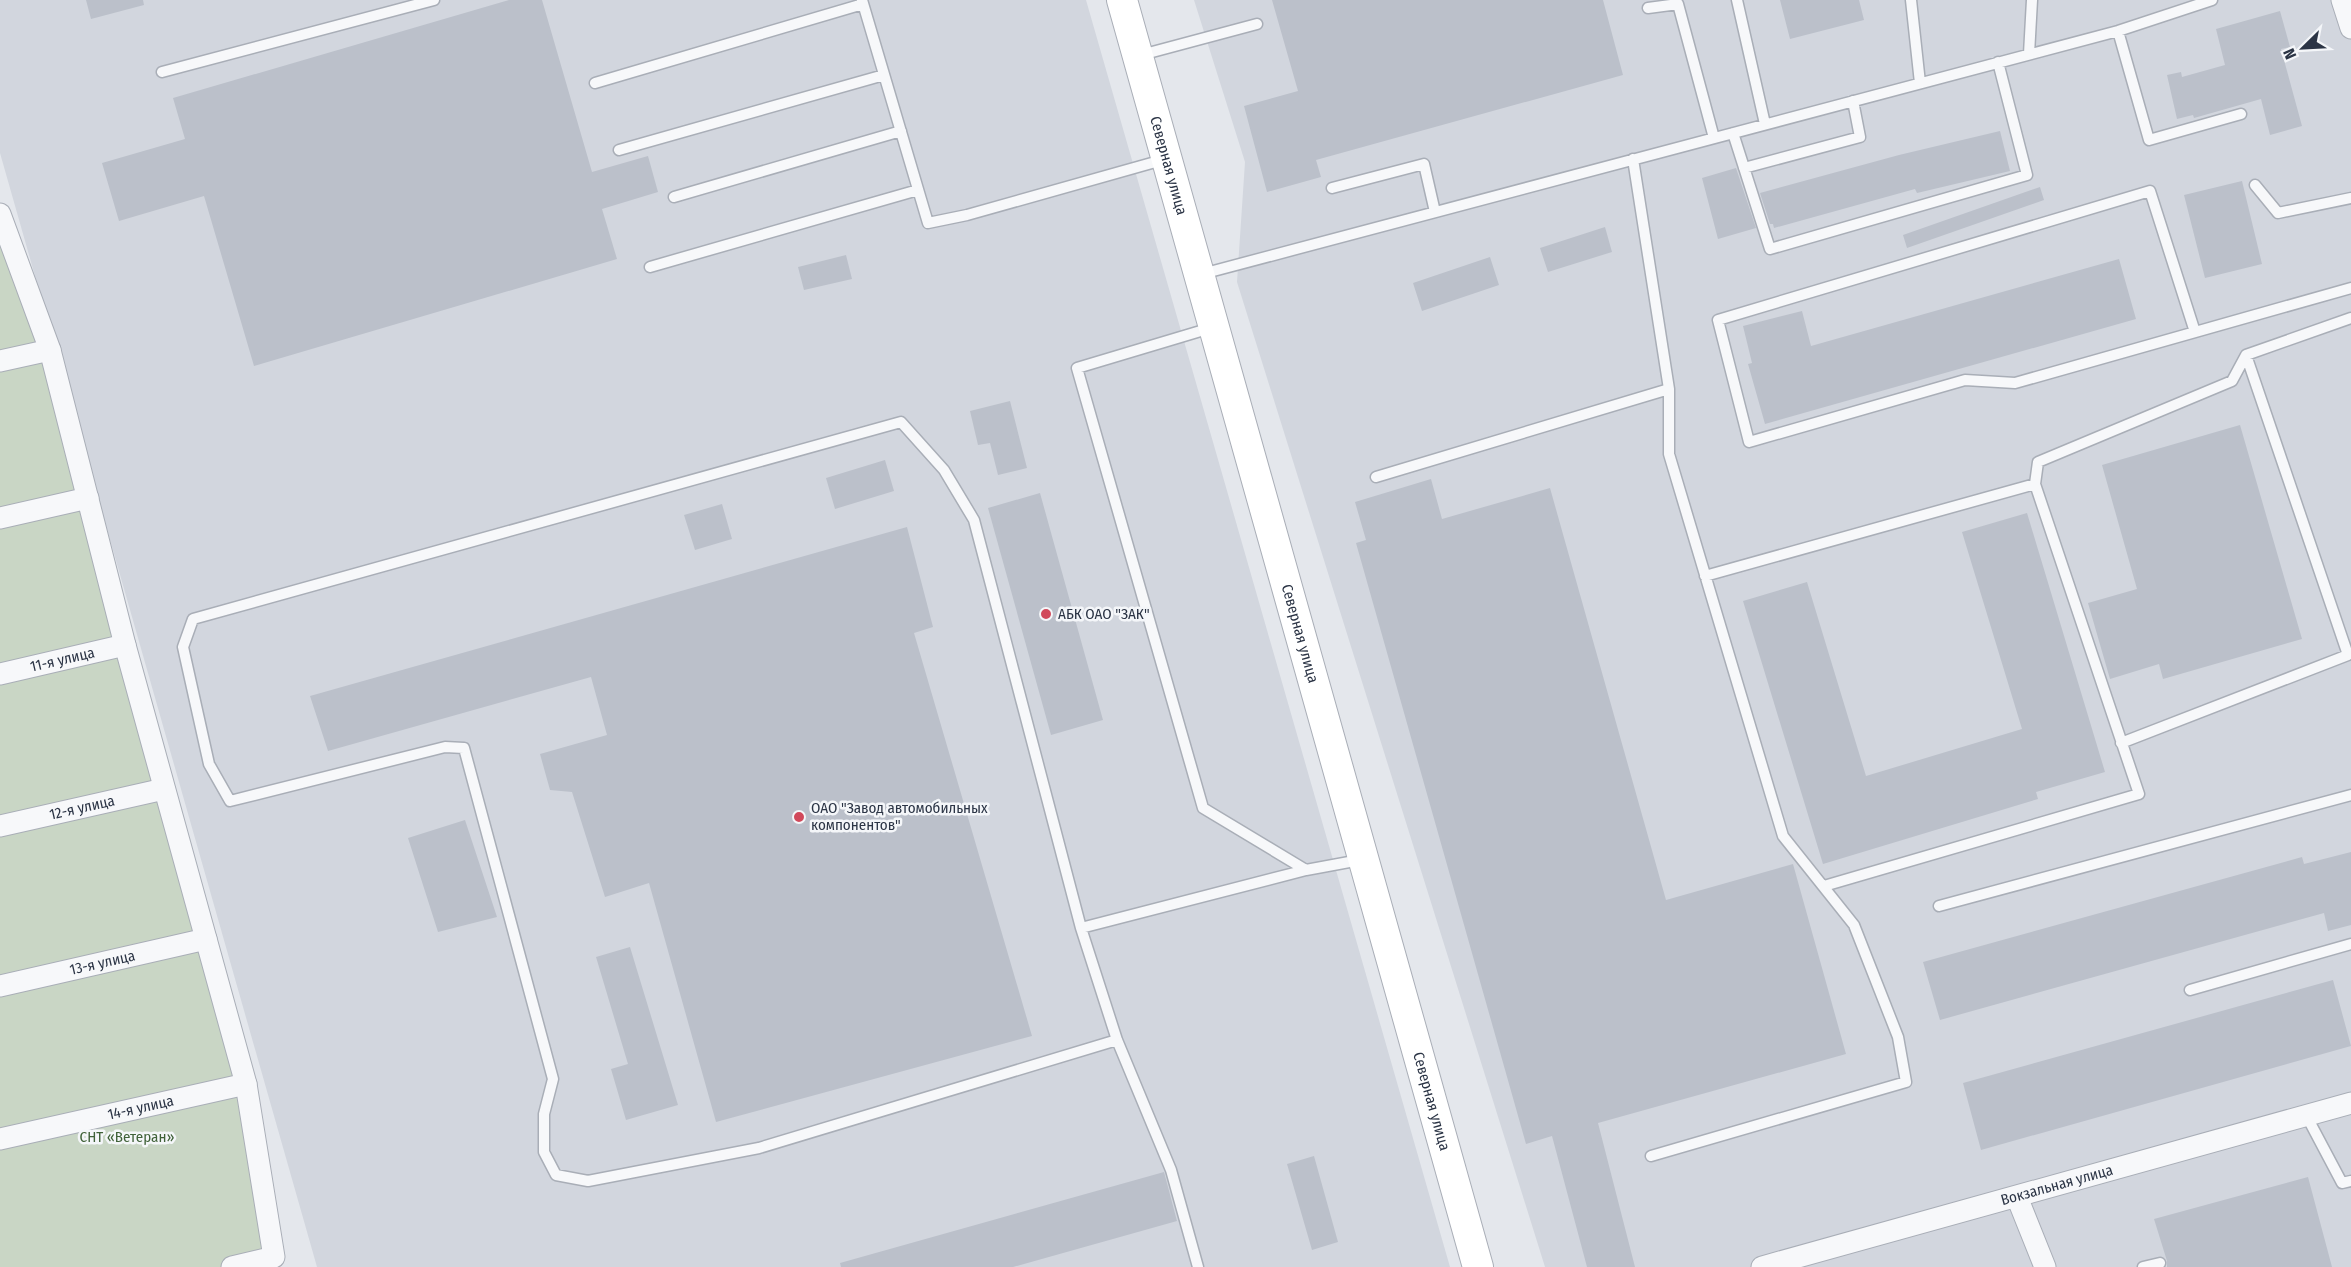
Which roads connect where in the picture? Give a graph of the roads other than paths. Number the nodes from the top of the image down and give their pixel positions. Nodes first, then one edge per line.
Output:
1 (434, 0) edge
2 (1122, 0) edge
3 (1737, 0) edge
4 (1911, 0) edge
5 (2032, 0) edge
6 (2212, 0) edge
7 (2342, 0) edge
8 (863, 2) edge
9 (1647, 8) dead end
10 (1257, 24) dead end
11 (2351, 28) edge
12 (2118, 31) junction
13 (2029, 54) junction
14 (1138, 56) junction
15 (1998, 62) junction
16 (162, 72) dead end
17 (884, 75) junction
18 (596, 83) dead end
19 (1920, 83) junction
20 (1853, 101) junction
21 (2241, 114) dead end
22 (1765, 124) junction
23 (901, 131) junction
24 (1733, 133) junction
25 (1714, 138) junction
26 (620, 150) dead end
27 (1166, 159) junction
28 (1634, 159) junction
29 (1744, 168) junction
30 (2255, 185) dead end
31 (1332, 188) dead end
32 (918, 190) junction
33 (674, 197) dead end
34 (2351, 198) edge
35 (1435, 212) junction
36 (0, 214) edge
37 (650, 267) dead end
38 (1199, 275) junction
39 (2351, 288) edge
40 (2351, 318) edge
41 (1214, 327) junction
42 (2195, 332) junction
43 (50, 350) junction
44 (2246, 355) junction
45 (0, 361) edge
46 (1669, 389) junction
47 (1376, 477) dead end
48 (2035, 484) junction
49 (88, 498) junction
50 (0, 518) edge
51 (1705, 576) junction
52 (125, 645) junction
53 (0, 674) edge
54 (2121, 743) junction
55 (164, 789) junction
56 (2351, 795) edge
57 (0, 826) edge
58 (1364, 859) junction
59 (1306, 870) junction
60 (1824, 886) junction
61 (1939, 906) dead end
62 (1081, 928) junction
63 (206, 939) junction
64 (2351, 944) edge
65 (0, 986) edge
66 (2190, 990) dead end
67 (1117, 1040) junction
68 (246, 1084) junction
69 (2351, 1103) edge
70 (2306, 1115) junction
71 (0, 1139) edge
72 (1651, 1156) dead end
73 (2351, 1181) edge
74 (2017, 1197) junction
75 (2160, 1263) dead end
76 (232, 1267) edge
77 (1198, 1267) edge
78 (1478, 1267) edge
79 (1762, 1267) edge
80 (2044, 1267) edge
81 (2143, 1267) edge

1 - 16 lane
2 - 14 main road, Северная улица
3 - 22 lane
4 - 19 lane
5 - 13 lane
6 - 12 lane
7 - 11 street
8 - 17 lane
8 - 18 lane
9 - 25 lane
10 - 14 lane
12 - 13 lane
12 - 21 lane
13 - 15 lane
14 - 27 main road, Северная улица
15 - 19 lane
15 - 29 lane
17 - 23 lane
17 - 26 lane
19 - 20 lane
20 - 22 lane
20 - 29 lane
22 - 24 lane
23 - 32 lane
23 - 33 lane
24 - 25 lane
24 - 29 lane
25 - 28 lane
27 - 32 lane
27 - 38 main road, Северная улица
28 - 35 lane
28 - 46 lane
30 - 34 lane
31 - 35 lane
32 - 37 lane
35 - 38 lane
36 - 43 street
38 - 41 main road, Северная улица
39 - 42 lane
40 - 44 lane
41 - 58 main road, Северная улица
41 - 59 lane
42 - 42 lane
43 - 45 street
43 - 49 street
44 - 48 lane
44 - 54 lane
46 - 47 lane
46 - 51 lane
48 - 51 lane
48 - 54 lane
49 - 50 street
49 - 52 street
51 - 60 lane
52 - 53 street, 11-я улица
52 - 55 street
54 - 60 lane
55 - 57 street, 12-я улица
55 - 63 street
56 - 61 lane
58 - 59 lane
58 - 78 main road, Северная улица
59 - 62 lane
60 - 72 lane
62 - 67 lane
62 - 67 lane
63 - 65 street, 13-я улица
63 - 68 street
64 - 66 lane
67 - 77 lane
68 - 71 street, 14-я улица
68 - 76 street
69 - 70 street, Вокзальная улица
70 - 73 lane
70 - 74 street, Вокзальная улица
74 - 79 street, Вокзальная улица
74 - 80 street
75 - 81 lane

